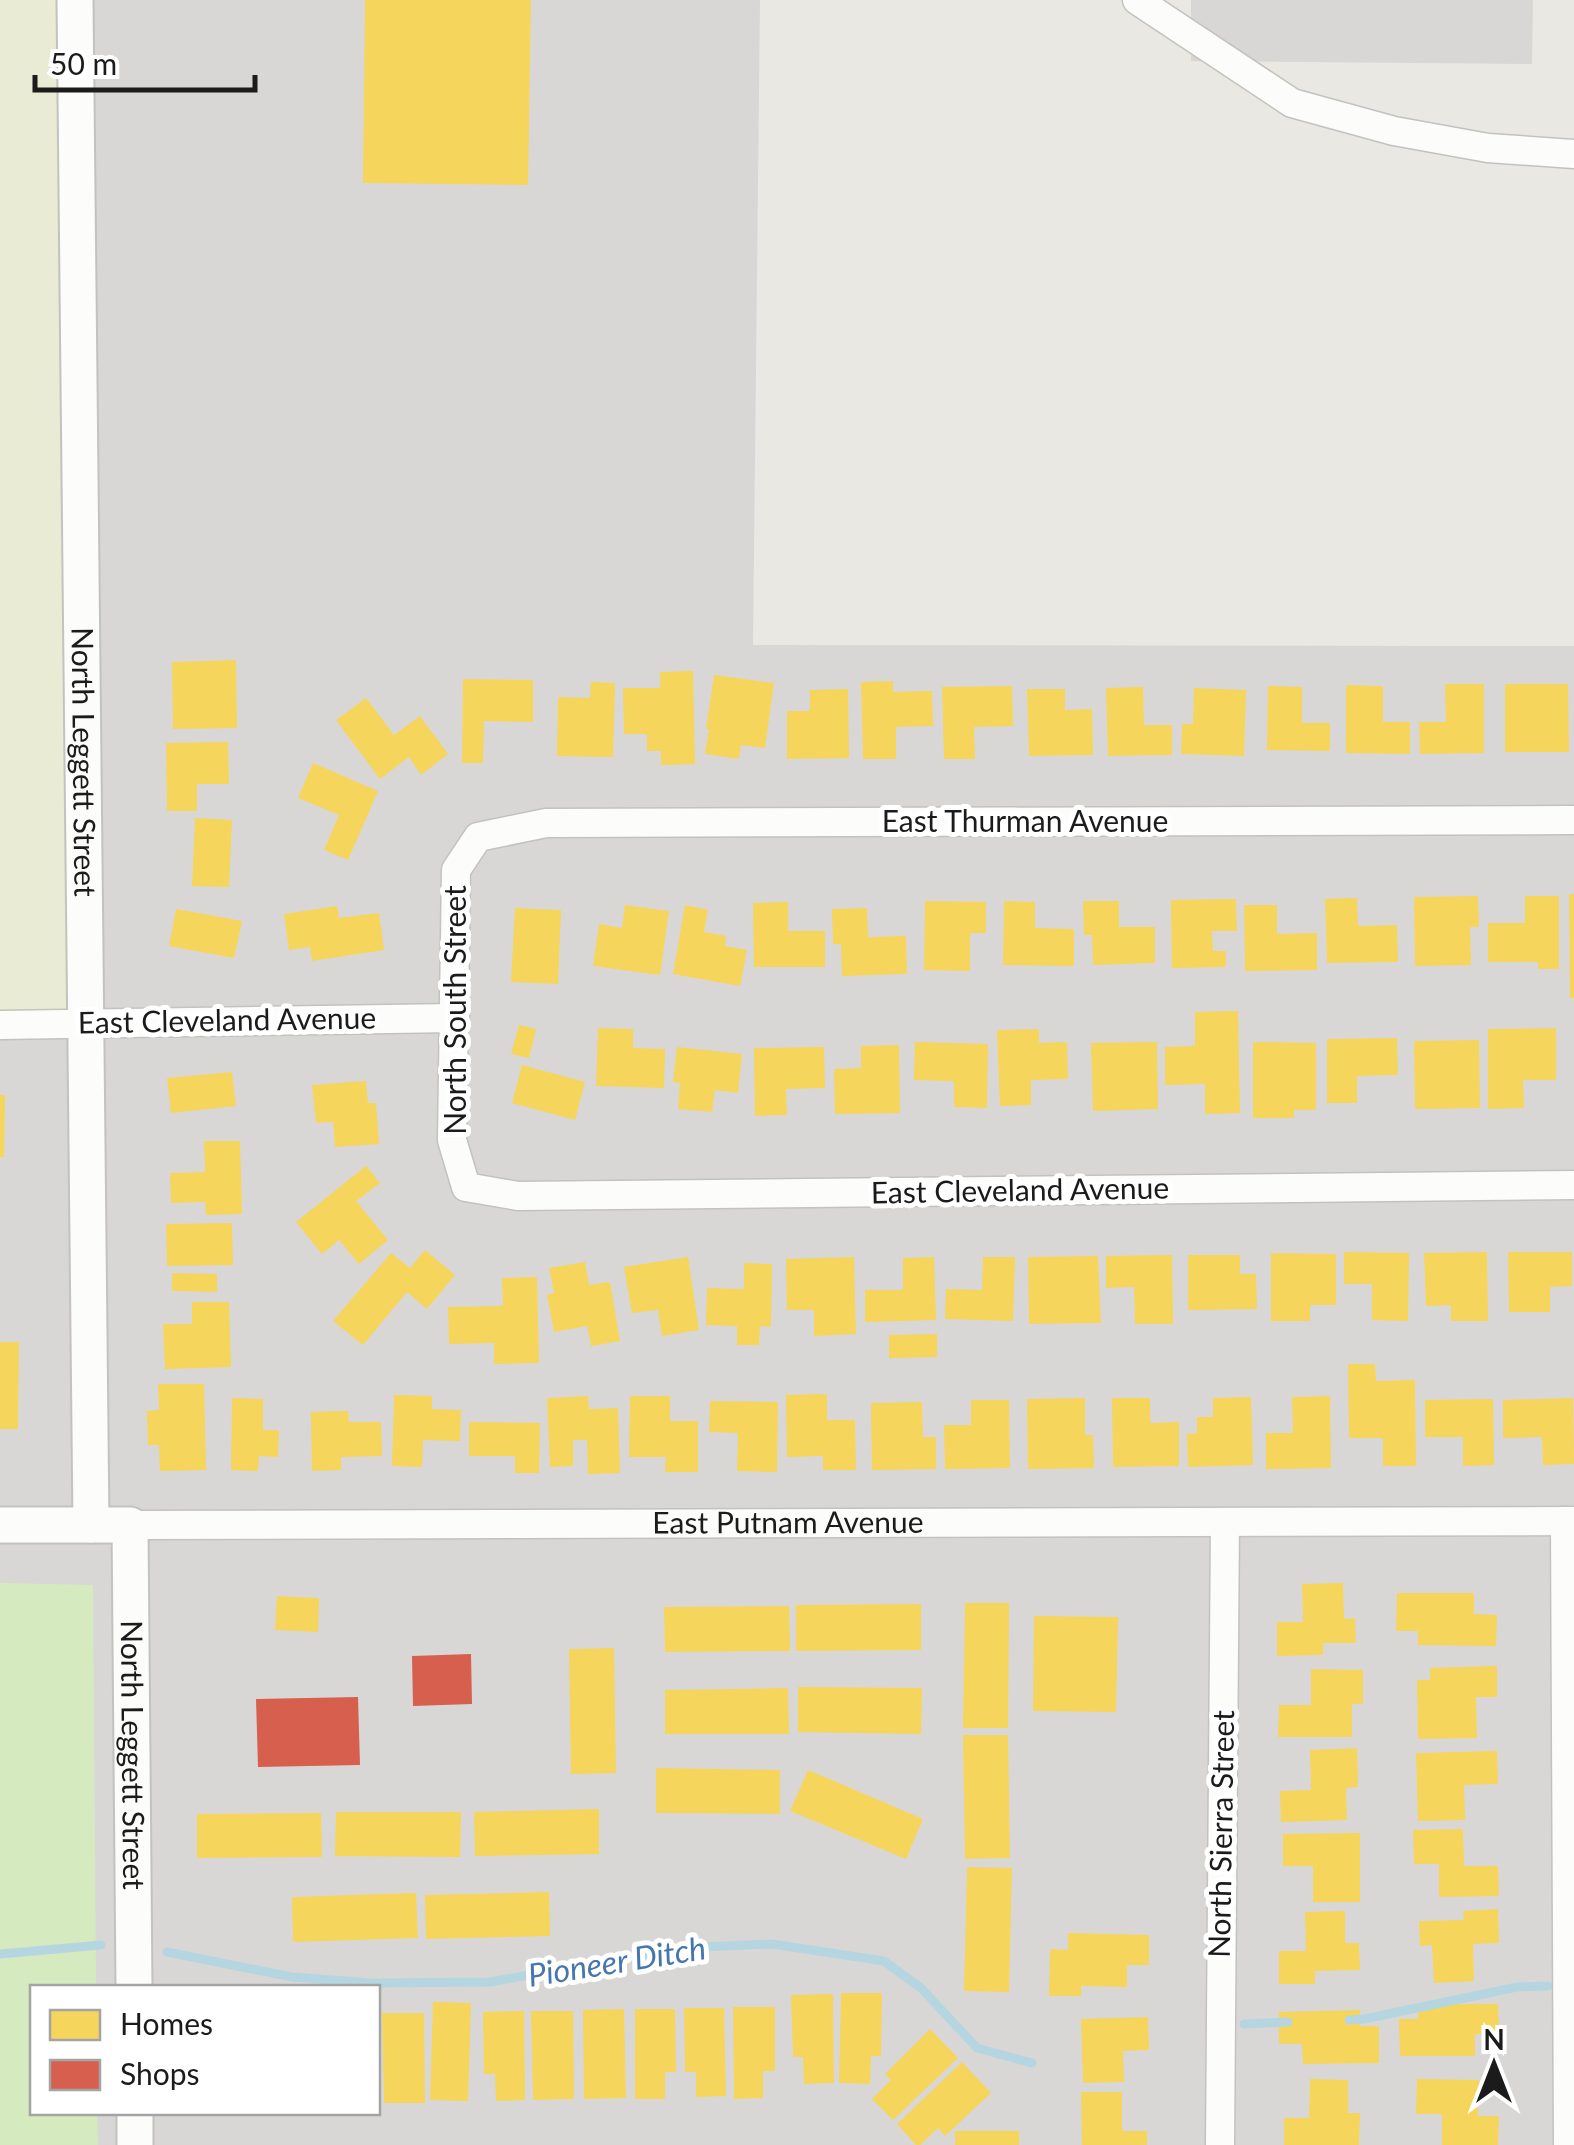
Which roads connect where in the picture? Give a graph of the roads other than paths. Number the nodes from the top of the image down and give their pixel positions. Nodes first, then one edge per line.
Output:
1 (75, 0) edge
2 (1137, 0) edge
3 (1574, 154) edge
4 (1574, 820) edge
5 (478, 837) joint
6 (455, 1018) junction
7 (86, 1023) junction
8 (0, 1025) edge
9 (1574, 1184) edge
10 (466, 1187) joint
11 (1570, 1521) edge
12 (1225, 1522) junction
13 (0, 1525) edge
14 (91, 1525) junction
15 (130, 1525) junction
16 (134, 1985) edge
17 (135, 2115) edge
18 (135, 2145) edge
19 (1220, 2145) edge
20 (1568, 2145) edge

1 - 7 street, North Leggett Street
2 - 3 street
4 - 5 street, East Thurman Avenue
5 - 6 street, North South Street
6 - 7 street, East Cleveland Avenue
6 - 10 street, North South Street
7 - 8 street, East Cleveland Avenue
7 - 14 street, North Leggett Street
9 - 10 street, East Cleveland Avenue
11 - 12 street, East Putnam Avenue
11 - 20 street
12 - 15 street, East Putnam Avenue
12 - 19 street, North Sierra Street
13 - 14 street, East Putnam Avenue
14 - 15 street, East Putnam Avenue
15 - 16 street, North Leggett Street
17 - 18 street

